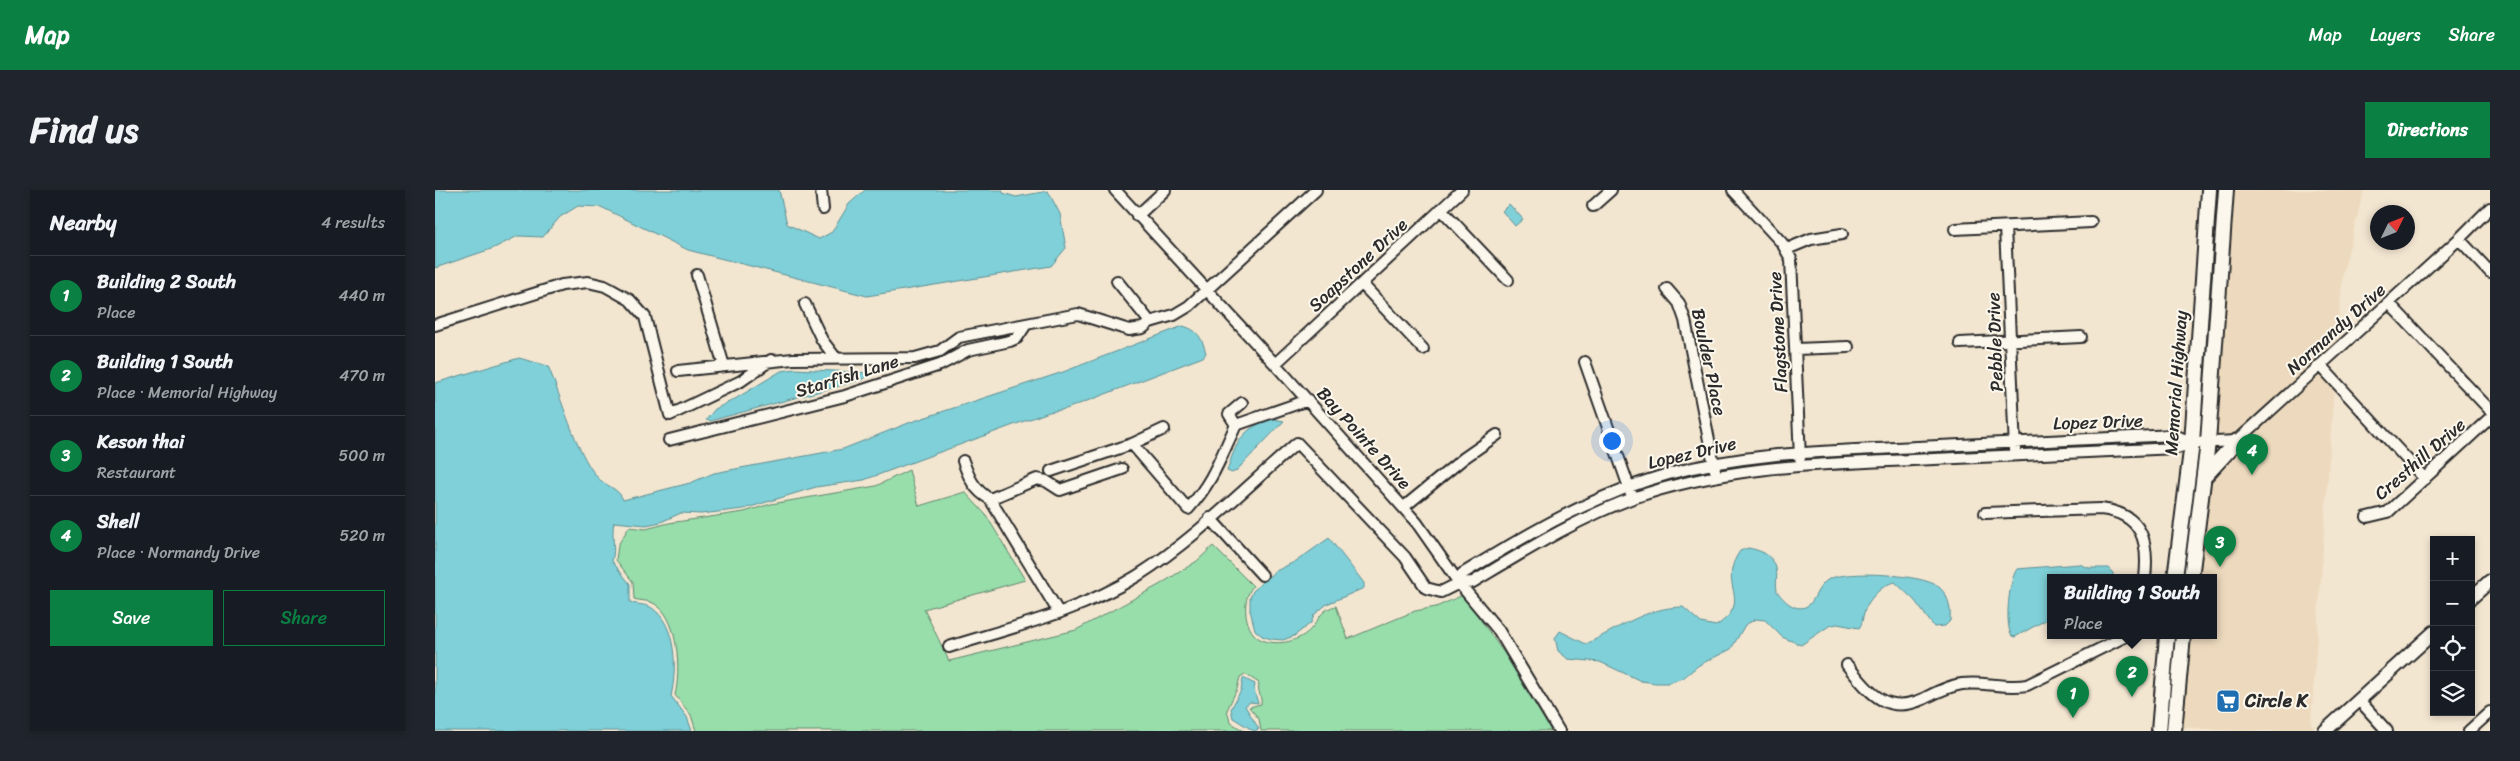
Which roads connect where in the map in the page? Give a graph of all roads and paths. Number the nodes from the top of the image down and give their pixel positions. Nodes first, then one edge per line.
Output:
1 (821, 190) edge
2 (1115, 190) edge
3 (1165, 190) edge
4 (1316, 190) edge
5 (1462, 190) edge
6 (1611, 190) edge
7 (1733, 190) edge
8 (2209, 190) edge
9 (2226, 190) edge
10 (1593, 206) dead end
11 (2490, 208) edge
12 (823, 209) dead end
13 (1441, 209) junction
14 (1137, 216) junction
15 (2091, 222) dead end
16 (2005, 227) junction
17 (1955, 229) dead end
18 (1842, 234) dead end
19 (2459, 240) junction
20 (1787, 249) junction
21 (2490, 272) edge
22 (697, 275) dead end
23 (1508, 280) dead end
24 (1117, 281) dead end
25 (1361, 284) junction
26 (1667, 289) dead end
27 (1206, 290) junction
28 (2389, 303) junction
29 (805, 304) dead end
30 (1149, 322) junction
31 (435, 325) edge
32 (1025, 326) junction
33 (2081, 337) dead end
34 (2012, 339) junction
35 (1960, 342) dead end
36 (1848, 347) dead end
37 (1423, 349) dead end
38 (1796, 349) junction
39 (835, 357) junction
40 (771, 360) junction
41 (1585, 362) dead end
42 (1275, 364) junction
43 (2320, 364) junction
44 (724, 366) junction
45 (678, 372) dead end
46 (1308, 400) junction
47 (1242, 403) dead end
48 (2490, 410) edge
49 (2490, 418) edge
50 (1236, 425) junction
51 (1165, 429) dead end
52 (1497, 435) dead end
53 (669, 440) dead end
54 (2237, 441) junction
55 (2015, 442) junction
56 (2208, 442) junction
57 (2192, 443) junction
58 (1132, 444) junction
59 (1800, 452) junction
60 (2015, 455) junction
61 (963, 461) dead end
62 (1714, 463) junction
63 (1800, 464) junction
64 (1122, 469) dead end
65 (1051, 471) dead end
66 (1716, 476) junction
67 (2204, 477) junction
68 (2425, 479) junction
69 (1629, 487) junction
70 (1633, 498) junction
71 (990, 499) junction
72 (1404, 507) junction
73 (1985, 513) dead end
74 (1210, 518) junction
75 (2367, 518) dead end
76 (2145, 574) edge
77 (2176, 574) edge
78 (2192, 574) edge
79 (1261, 575) dead end
80 (2490, 581) edge
81 (1459, 583) junction
82 (2475, 594) edge
83 (1059, 613) junction
84 (2430, 636) edge
85 (2119, 639) edge
86 (2167, 639) edge
87 (2183, 639) edge
88 (949, 646) dead end
89 (1847, 665) dead end
90 (2359, 700) junction
91 (2490, 712) edge
92 (1559, 731) edge
93 (2159, 731) edge
94 (2174, 731) edge
95 (2325, 731) edge
96 (2387, 731) edge
97 (2469, 731) edge

1 - 12 street
2 - 14 street, Bay Pointe Drive
3 - 14 street
4 - 27 street
5 - 13 street, Soapstone Drive
6 - 10 street
7 - 20 street, Flagstone Drive
8 - 57 main road, Memorial Highway
9 - 56 main road, Memorial Highway
11 - 19 street, Normandy Drive
13 - 23 street
13 - 25 street, Soapstone Drive
14 - 27 street, Bay Pointe Drive
15 - 16 street
16 - 17 street
16 - 34 street, Pebble Drive
18 - 20 street
19 - 21 street
19 - 28 street, Normandy Drive
20 - 38 street, Flagstone Drive
22 - 44 street
24 - 30 street
25 - 37 street
25 - 42 street, Soapstone Drive
26 - 62 street, Boulder Place
27 - 30 street
27 - 42 street, Bay Pointe Drive
28 - 43 street, Normandy Drive
28 - 48 street
29 - 39 street
30 - 32 street
31 - 40 street
32 - 39 street
32 - 53 street, Starfish Lane
33 - 34 street
34 - 35 street
34 - 55 street, Pebble Drive
36 - 38 street
38 - 59 street, Flagstone Drive
39 - 40 street
40 - 44 street
41 - 69 street
42 - 46 street, Bay Pointe Drive
43 - 54 street, Normandy Drive
43 - 68 street
44 - 45 street
46 - 50 street
46 - 72 street, Bay Pointe Drive
47 - 50 street
49 - 68 street, Cresthill Drive
50 - 58 street
51 - 58 street
52 - 72 street
54 - 56 street
54 - 67 main road
55 - 57 street, Lopez Drive
55 - 59 street, Lopez Drive
55 - 60 street, Pebble Drive
56 - 57 street
56 - 67 main road, Memorial Highway
57 - 60 street, Lopez Drive
57 - 77 main road, Memorial Highway
58 - 65 street
59 - 62 street, Lopez Drive
59 - 63 street, Flagstone Drive
60 - 63 street, Lopez Drive
61 - 71 street
62 - 66 street, Boulder Place
62 - 69 street, Lopez Drive
63 - 66 street, Lopez Drive
64 - 71 street
66 - 70 street, Lopez Drive
67 - 78 main road, Memorial Highway
68 - 75 street, Cresthill Drive
69 - 70 street
69 - 81 street, Lopez Drive
70 - 81 street, Lopez Drive
71 - 83 street
72 - 81 street, Bay Pointe Drive
73 - 76 street
74 - 79 street
74 - 81 street
74 - 83 street
80 - 82 street
81 - 92 street, Bay Pointe Drive
83 - 88 street
84 - 90 street
85 - 89 street
86 - 93 main road
87 - 94 main road
90 - 95 street
90 - 96 street
91 - 97 street

